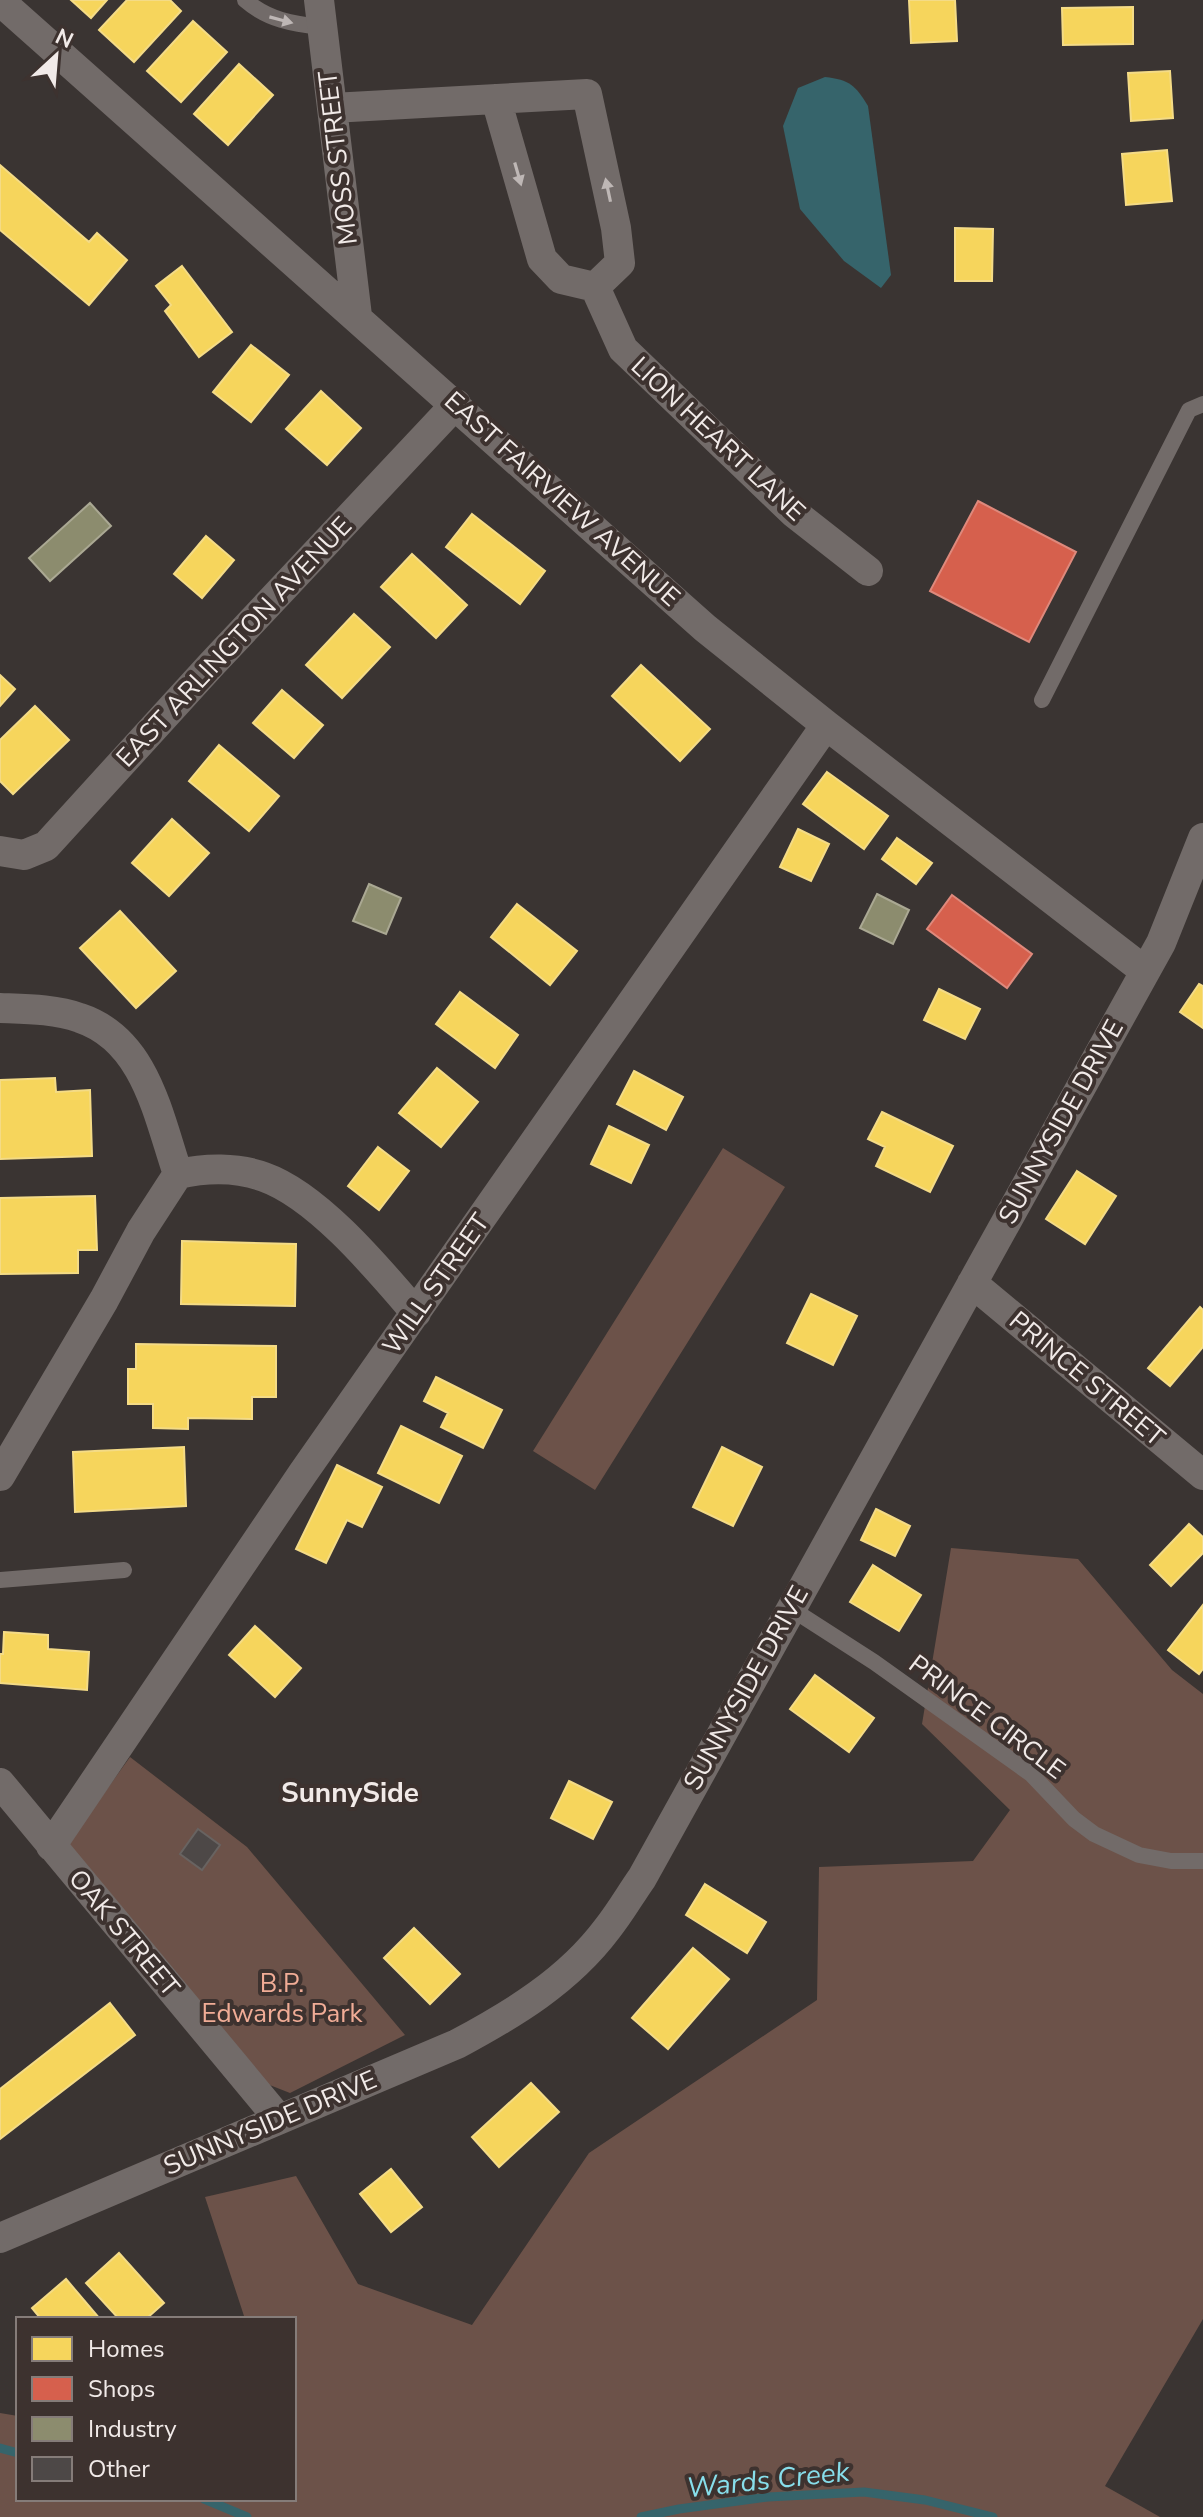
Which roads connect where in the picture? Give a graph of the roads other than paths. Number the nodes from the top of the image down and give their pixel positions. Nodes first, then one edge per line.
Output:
1 (245, 0) edge
2 (0, 1) edge
3 (321, 13) edge
4 (496, 99) junction
5 (332, 108) junction
6 (595, 287) junction
7 (357, 316) junction
8 (456, 404) junction
9 (1203, 404) edge
10 (868, 571) dead end
11 (1042, 700) dead end
12 (826, 725) junction
13 (1203, 838) edge
14 (0, 851) edge
15 (1145, 971) junction
16 (0, 1008) edge
17 (178, 1174) junction
18 (972, 1283) junction
19 (416, 1313) junction
20 (1, 1471) edge
21 (1203, 1475) edge
22 (124, 1570) dead end
23 (0, 1580) edge
24 (790, 1608) junction
25 (0, 1783) edge
26 (51, 1846) junction
27 (1203, 1861) edge
28 (279, 2119) junction
29 (0, 2238) edge

1 -> 3 lane
2 - 7 street, EAST FAIRVIEW AVENUE
3 - 5 street, MOSS STREET
4 - 5 street
4 -> 6 street
6 -> 4 street
5 - 7 street, MOSS STREET
6 - 10 street, LION HEART LANE
7 - 8 street, EAST FAIRVIEW AVENUE
8 - 12 street, EAST FAIRVIEW AVENUE
8 - 14 street, EAST ARLINGTON AVENUE
9 - 11 lane
12 - 15 street, EAST FAIRVIEW AVENUE
12 - 19 street, WILL STREET
13 - 15 street, SUNNYSIDE DRIVE
15 - 18 street, SUNNYSIDE DRIVE
16 - 17 street
17 - 19 street
17 - 20 street
18 - 21 street, PRINCE STREET
18 - 24 street, SUNNYSIDE DRIVE
19 - 26 street, WILL STREET
22 - 23 lane
24 - 27 lane, PRINCE CIRCLE
24 - 28 street, SUNNYSIDE DRIVE
25 - 26 street, OAK STREET
26 - 28 street, OAK STREET
28 - 29 street, SUNNYSIDE DRIVE

